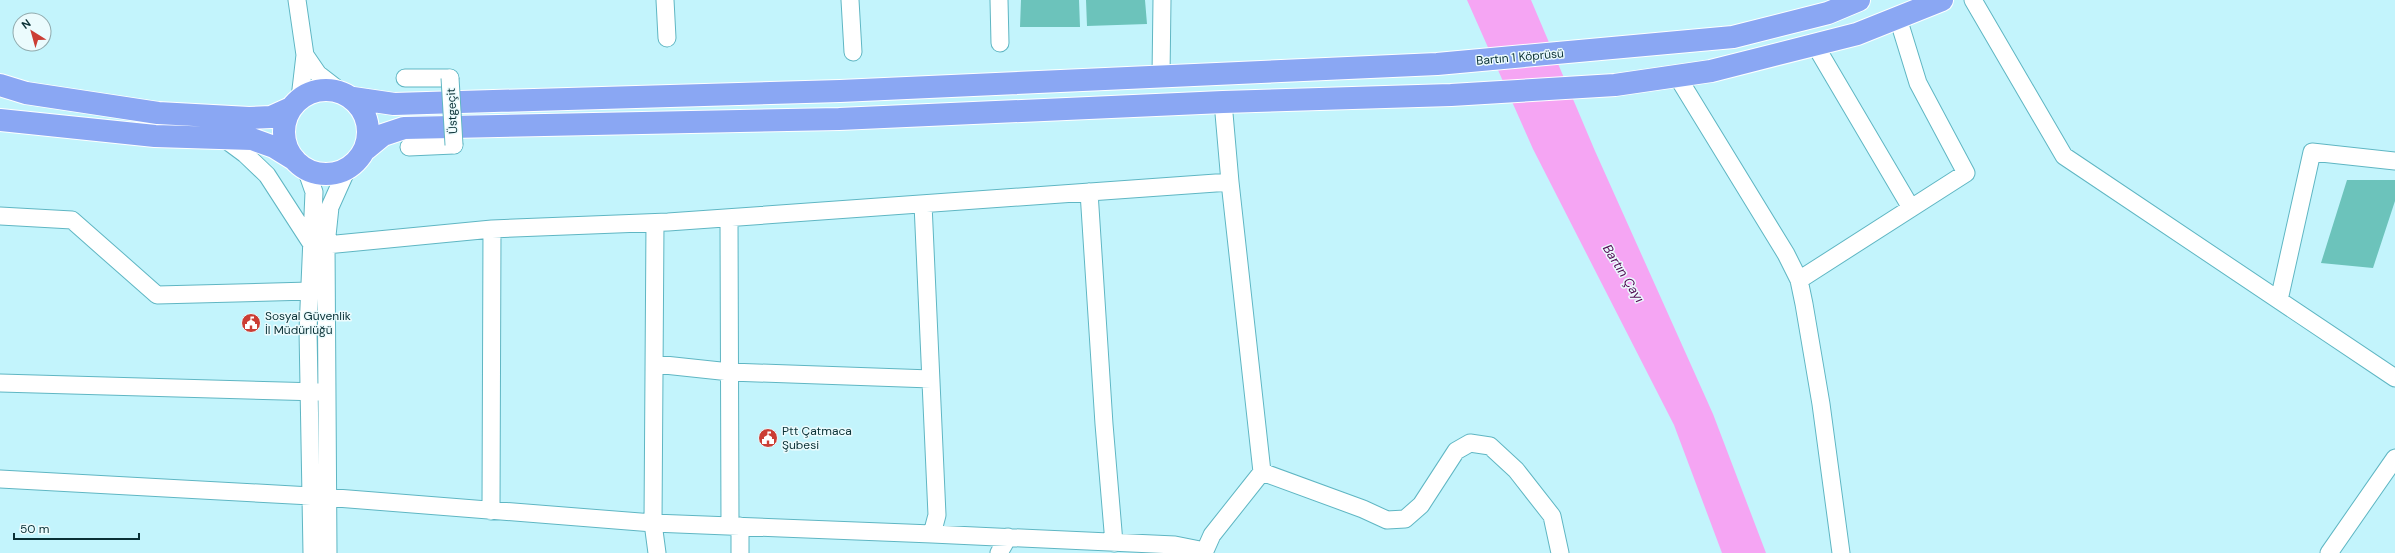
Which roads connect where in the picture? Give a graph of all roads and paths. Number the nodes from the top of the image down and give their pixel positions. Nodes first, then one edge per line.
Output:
1 (297, 0) edge
2 (665, 0) edge
3 (850, 0) edge
4 (999, 0) edge
5 (1162, 0) edge
6 (1859, 0) edge
7 (1942, 0) edge
8 (1973, 0) edge
9 (1898, 18) junction
10 (667, 38) dead end
11 (1000, 43) dead end
12 (1814, 45) junction
13 (852, 52) dead end
14 (305, 55) junction
15 (1161, 76) junction
16 (1676, 76) junction
17 (405, 78) dead end
18 (0, 85) edge
19 (346, 95) junction
20 (1224, 102) junction
21 (296, 103) junction
22 (0, 120) edge
23 (222, 137) junction
24 (409, 147) dead end
25 (366, 149) junction
26 (2395, 161) edge
27 (300, 165) junction
28 (347, 169) junction
29 (1230, 182) junction
30 (1089, 192) junction
31 (923, 204) junction
32 (1911, 208) junction
33 (0, 216) edge
34 (729, 218) junction
35 (655, 223) junction
36 (492, 229) junction
37 (318, 244) junction
38 (1799, 280) junction
39 (310, 291) junction
40 (2278, 300) junction
41 (654, 364) junction
42 (730, 372) junction
43 (2395, 378) edge
44 (931, 379) junction
45 (0, 383) edge
46 (309, 391) junction
47 (327, 392) junction
48 (2395, 458) edge
49 (1262, 472) junction
50 (0, 479) edge
51 (319, 497) junction
52 (491, 511) junction
53 (653, 523) junction
54 (735, 526) junction
55 (932, 534) junction
56 (1008, 537) junction
57 (1114, 543) junction
58 (1205, 552) edge
59 (312, 553) edge
60 (328, 553) edge
61 (657, 553) edge
62 (740, 553) edge
63 (999, 553) edge
64 (1560, 553) edge
65 (1841, 553) edge
66 (2329, 553) edge

1 - 14 street
2 - 10 street
3 - 13 street
4 - 11 street
5 - 15 street
6 - 15 highway, Bartın 1 Köprüsü
7 - 9 highway
8 - 40 street
9 - 12 highway
9 - 32 street
12 - 16 highway
12 - 32 street
14 - 19 street
14 - 21 street
15 - 19 highway, Bartın 1 Köprüsü
16 - 20 highway
16 - 38 street
17 - 24 street, Üstgeçit, bridge
18 - 21 highway
19 - 21 highway
19 - 25 highway
20 - 25 highway
20 - 29 street
21 - 27 highway
22 - 23 highway
23 - 27 highway
23 - 37 street
25 - 28 highway
26 - 40 street
27 - 28 highway
27 - 37 street
28 - 37 street
29 - 30 street
29 - 49 street
30 - 31 street
30 - 57 street
31 - 34 street
31 - 44 street
32 - 38 street
33 - 39 street
34 - 35 street
34 - 42 street
35 - 36 street
35 - 41 street
36 - 37 street
36 - 52 street
37 - 39 street
37 - 47 street
38 - 65 street
39 - 46 street
40 - 43 street
41 - 42 street
41 - 53 street
42 - 44 street
42 - 54 street
44 - 55 street
45 - 46 street
46 - 47 street
46 - 51 street
47 - 51 street
48 - 66 street
49 - 58 street
49 - 64 street
50 - 51 street
51 - 52 street
51 - 59 street
51 - 60 street
52 - 53 street
53 - 54 street
53 - 61 street
54 - 55 street
54 - 62 street
55 - 56 street
56 - 57 street
56 - 63 street
57 - 58 street

